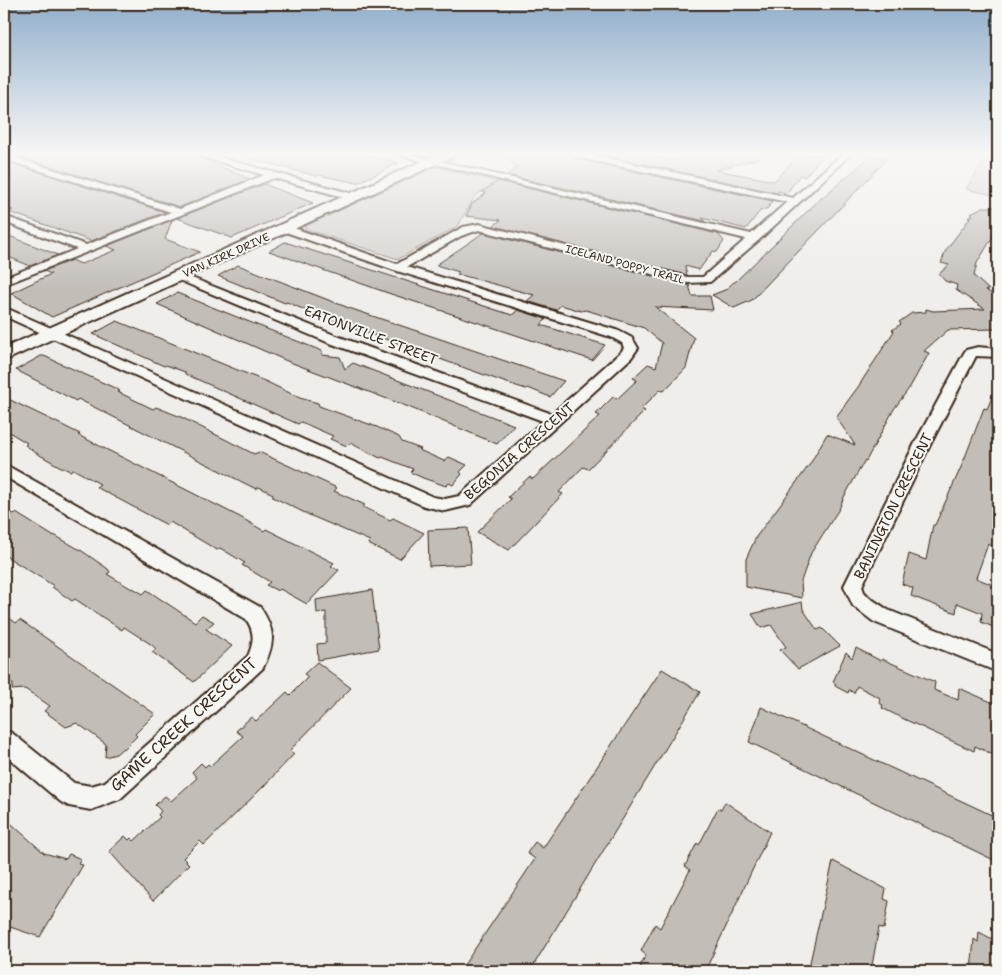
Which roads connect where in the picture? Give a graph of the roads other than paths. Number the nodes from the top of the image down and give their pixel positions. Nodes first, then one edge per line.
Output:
1 (141, 200) edge
2 (211, 200) edge
3 (346, 200) edge
4 (591, 200) edge
5 (795, 200) edge
6 (180, 212) junction
7 (4, 219) edge
8 (284, 228) junction
9 (755, 238) junction
10 (86, 249) junction
11 (398, 268) junction
12 (178, 276) junction
13 (4, 282) edge
14 (4, 312) edge
15 (52, 333) junction
16 (998, 353) edge
17 (4, 355) edge
18 (554, 420) junction
19 (4, 469) edge
20 (998, 663) edge
21 (4, 740) edge

1 - 6 street
2 - 6 street
3 - 8 street, VAN KIRK DRIVE
4 - 9 street
5 - 9 street, ICELAND POPPY TRAIL
6 - 10 street
7 - 10 street
8 - 11 street, BEGONIA CRESCENT
8 - 12 street, VAN KIRK DRIVE
9 - 11 street, ICELAND POPPY TRAIL
10 - 13 street
11 - 18 street, BEGONIA CRESCENT
12 - 15 street, VAN KIRK DRIVE
12 - 18 street, EATONVILLE STREET
14 - 15 street, BEGONIA CRESCENT
15 - 17 street, VAN KIRK DRIVE
15 - 18 street, BEGONIA CRESCENT
16 - 20 street, BANINGTON CRESCENT
19 - 21 street, GAME CREEK CRESCENT

